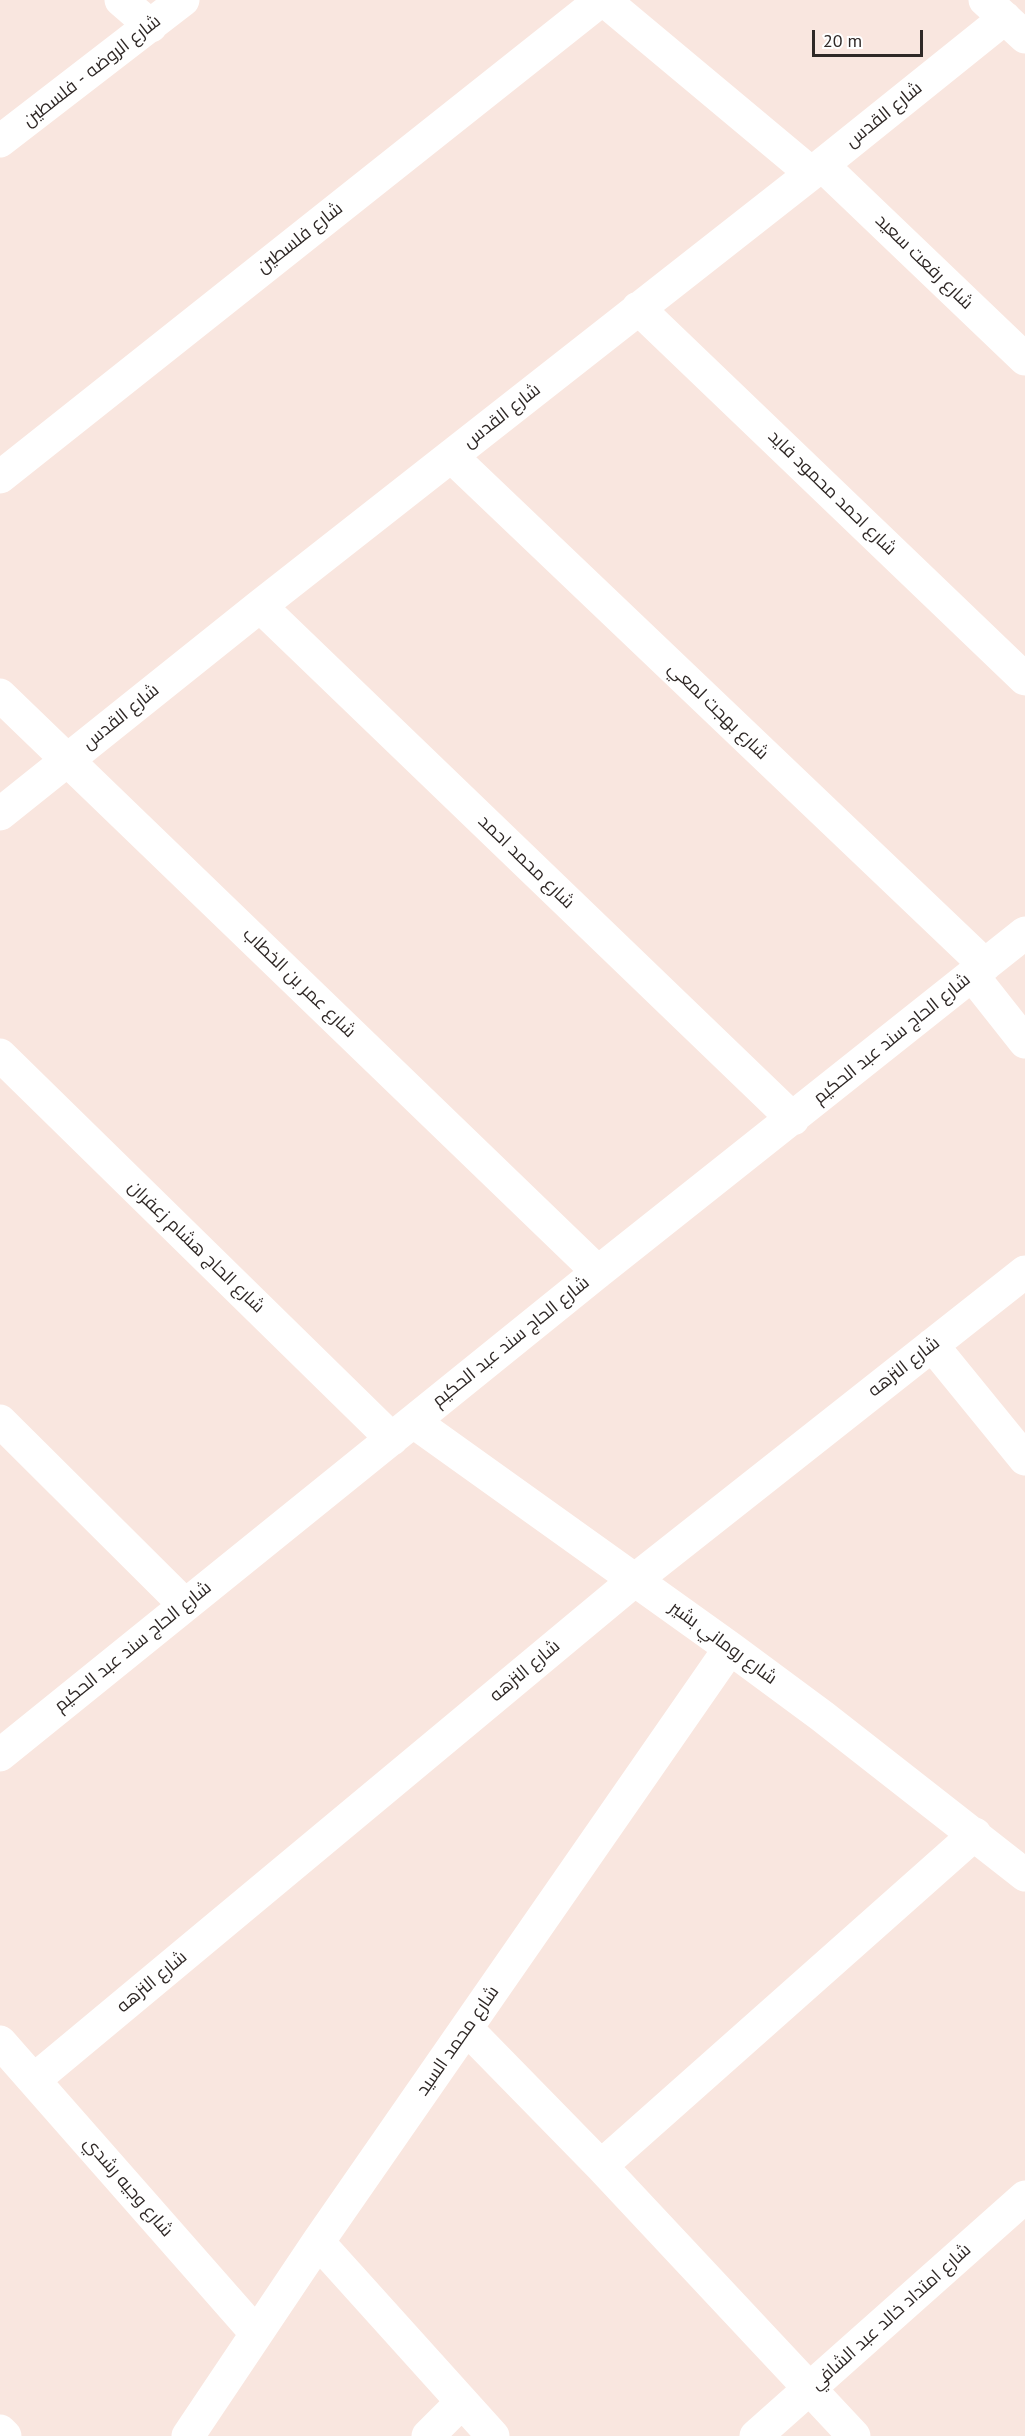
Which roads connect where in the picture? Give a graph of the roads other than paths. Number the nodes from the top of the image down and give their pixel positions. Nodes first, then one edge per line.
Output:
1 (121, 0) edge
2 (183, 0) edge
3 (602, 0) edge
4 (1005, 18) edge
5 (151, 26) junction
6 (0, 141) edge
7 (817, 169) junction
8 (638, 308) junction
9 (1025, 359) edge
10 (450, 456) junction
11 (0, 477) edge
12 (260, 606) junction
13 (1025, 679) edge
14 (0, 695) edge
15 (68, 759) junction
16 (0, 814) edge
17 (1025, 933) edge
18 (978, 970) junction
19 (1025, 1042) edge
20 (0, 1055) edge
21 (793, 1119) junction
22 (598, 1272) junction
23 (1025, 1272) edge
24 (932, 1345) junction
25 (0, 1420) edge
26 (403, 1430) junction
27 (1025, 1459) edge
28 (636, 1579) junction
29 (185, 1605) junction
30 (730, 1648) junction
31 (0, 1755) edge
32 (975, 1834) junction
33 (1025, 1875) edge
34 (467, 2029) junction
35 (0, 2042) edge
36 (34, 2080) junction
37 (601, 2166) junction
38 (1025, 2197) edge
39 (318, 2242) junction
40 (256, 2333) junction
41 (810, 2388) junction
42 (462, 2402) junction
43 (0, 2431) edge
44 (5, 2436) edge
45 (188, 2436) edge
46 (428, 2436) edge
47 (493, 2436) edge
48 (756, 2436) edge
49 (854, 2436) edge

1 - 5 street
2 - 5 street, شارع الروضه - فلسطين
3 - 7 street, شارع رفعت سعيد
3 - 11 street, شارع فلسطين
4 - 7 street, شارع القدس
5 - 6 street, شارع الروضه - فلسطين
7 - 8 street, شارع القدس
7 - 9 street, شارع رفعت سعيد
8 - 10 street, شارع القدس
8 - 13 street, شارع احمد محمود فايد
10 - 12 street, شارع القدس
10 - 18 street, شارع بهجت لمعي
12 - 15 street, شارع القدس
12 - 21 street, شارع محمد احمد
14 - 15 street, شارع عمر بن الخطاب
15 - 16 street, شارع القدس
15 - 22 street, شارع عمر بن الخطاب
17 - 18 street, شارع الحاج سند عبد الحكيم
18 - 19 street, شارع بهجت لمعي
18 - 21 street, شارع الحاج سند عبد الحكيم
20 - 26 street, شارع الحاج هشام زعفران
21 - 22 street, شارع الحاج سند عبد الحكيم
22 - 26 street, شارع الحاج سند عبد الحكيم
23 - 24 street, شارع النزهه
24 - 27 street
24 - 28 street, شارع النزهه
25 - 29 street
26 - 28 street, شارع روماني بشير
26 - 29 street, شارع الحاج سند عبد الحكيم
28 - 30 street, شارع روماني بشير
28 - 36 street, شارع النزهه
29 - 31 street, شارع الحاج سند عبد الحكيم
30 - 32 street, شارع روماني بشير
30 - 34 street, شارع محمد السيد
32 - 33 street, شارع روماني بشير
32 - 37 street
34 - 37 street
34 - 39 street, شارع محمد السيد
35 - 36 street, شارع وجيه رشدي
36 - 40 street, شارع وجيه رشدي
37 - 41 street
38 - 41 street, شارع امتداد خالد عبد الشافي
39 - 40 street, شارع محمد السيد
39 - 42 street
40 - 45 street, شارع محمد السيد
41 - 48 street, شارع امتداد خالد عبد الشافي
41 - 49 street
42 - 46 street
42 - 47 street
43 - 44 street

